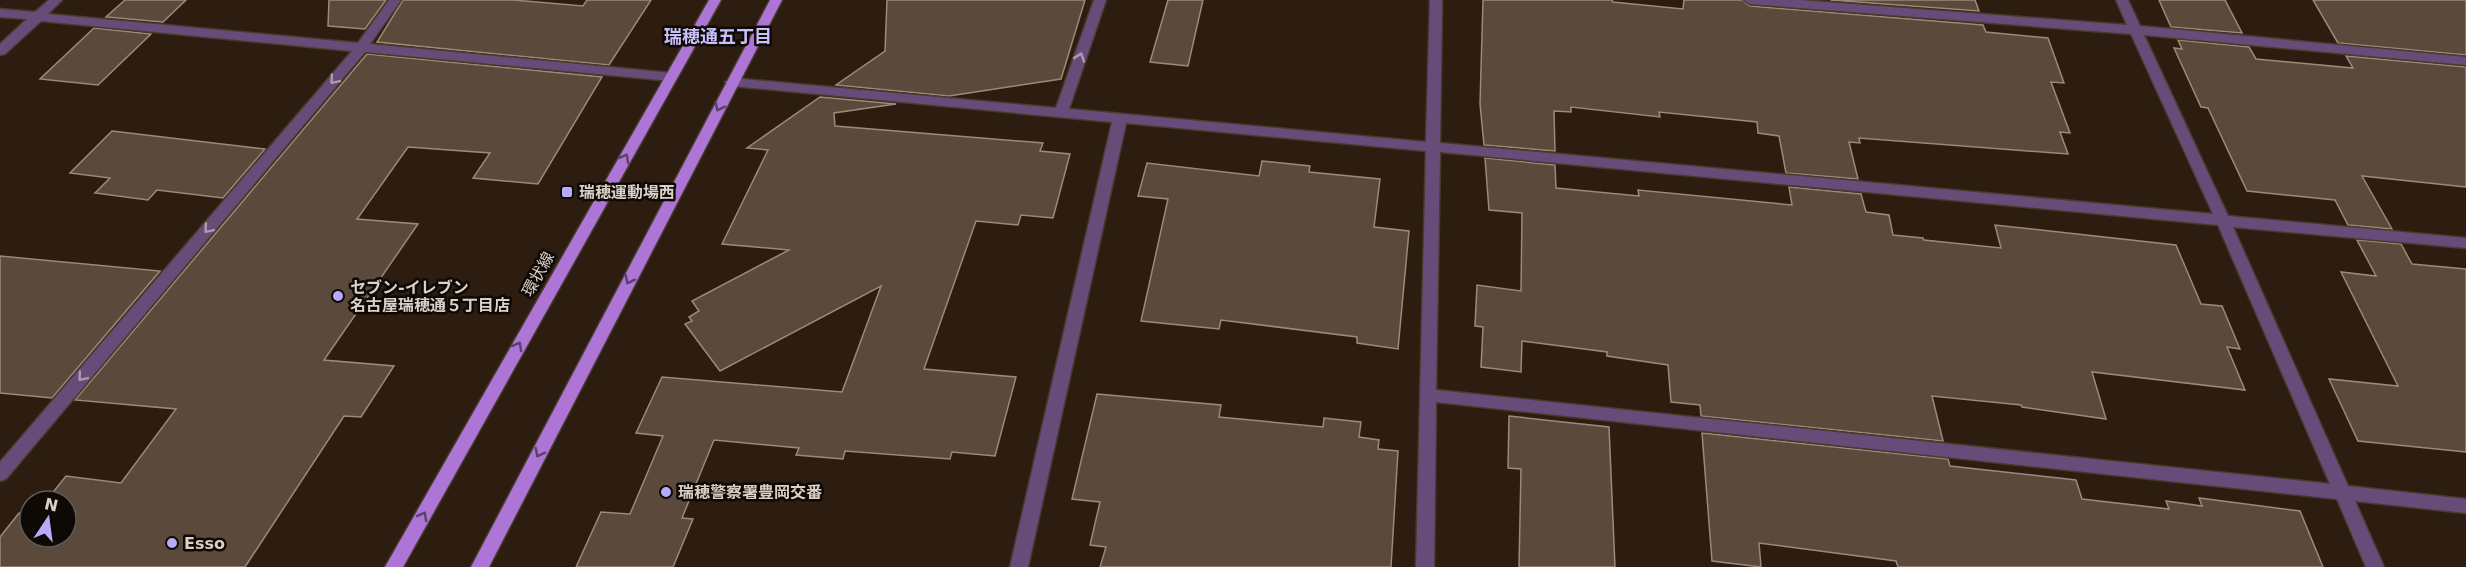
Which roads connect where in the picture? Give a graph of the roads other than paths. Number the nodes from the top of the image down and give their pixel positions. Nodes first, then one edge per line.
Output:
1 (56, 0) edge
2 (395, 0) edge
3 (715, 0) edge
4 (776, 0) edge
5 (1100, 0) edge
6 (1436, 0) edge
7 (1750, 0) edge
8 (2122, 0) edge
9 (0, 13) edge
10 (38, 17) junction
11 (2137, 30) junction
12 (362, 47) junction
13 (0, 51) edge
14 (2466, 61) edge
15 (671, 77) junction
16 (732, 82) junction
17 (1061, 113) junction
18 (1120, 118) junction
19 (1431, 148) junction
20 (2224, 222) junction
21 (2466, 243) edge
22 (1427, 395) junction
23 (0, 474) edge
24 (2341, 493) junction
25 (2466, 506) edge
26 (394, 567) edge
27 (480, 567) edge
28 (1019, 567) edge
29 (1425, 567) edge
30 (2375, 567) edge

1 - 10 street
2 - 12 street
3 - 15 main road, 環状線
4 - 16 main road
17 -> 5 street
6 - 19 street
7 - 11 street
8 - 11 street
9 - 10 street
10 - 12 street
10 - 13 street
11 - 14 street
11 - 20 street
12 - 15 street
12 -> 23 street
26 -> 15 main road, 環状線
16 - 17 street
16 -> 27 main road
17 - 18 street
18 - 19 street
18 - 28 street
19 - 20 street
19 - 22 street
20 - 21 street
20 - 24 street
22 - 24 street
22 - 29 street
24 - 25 street
24 - 30 street

